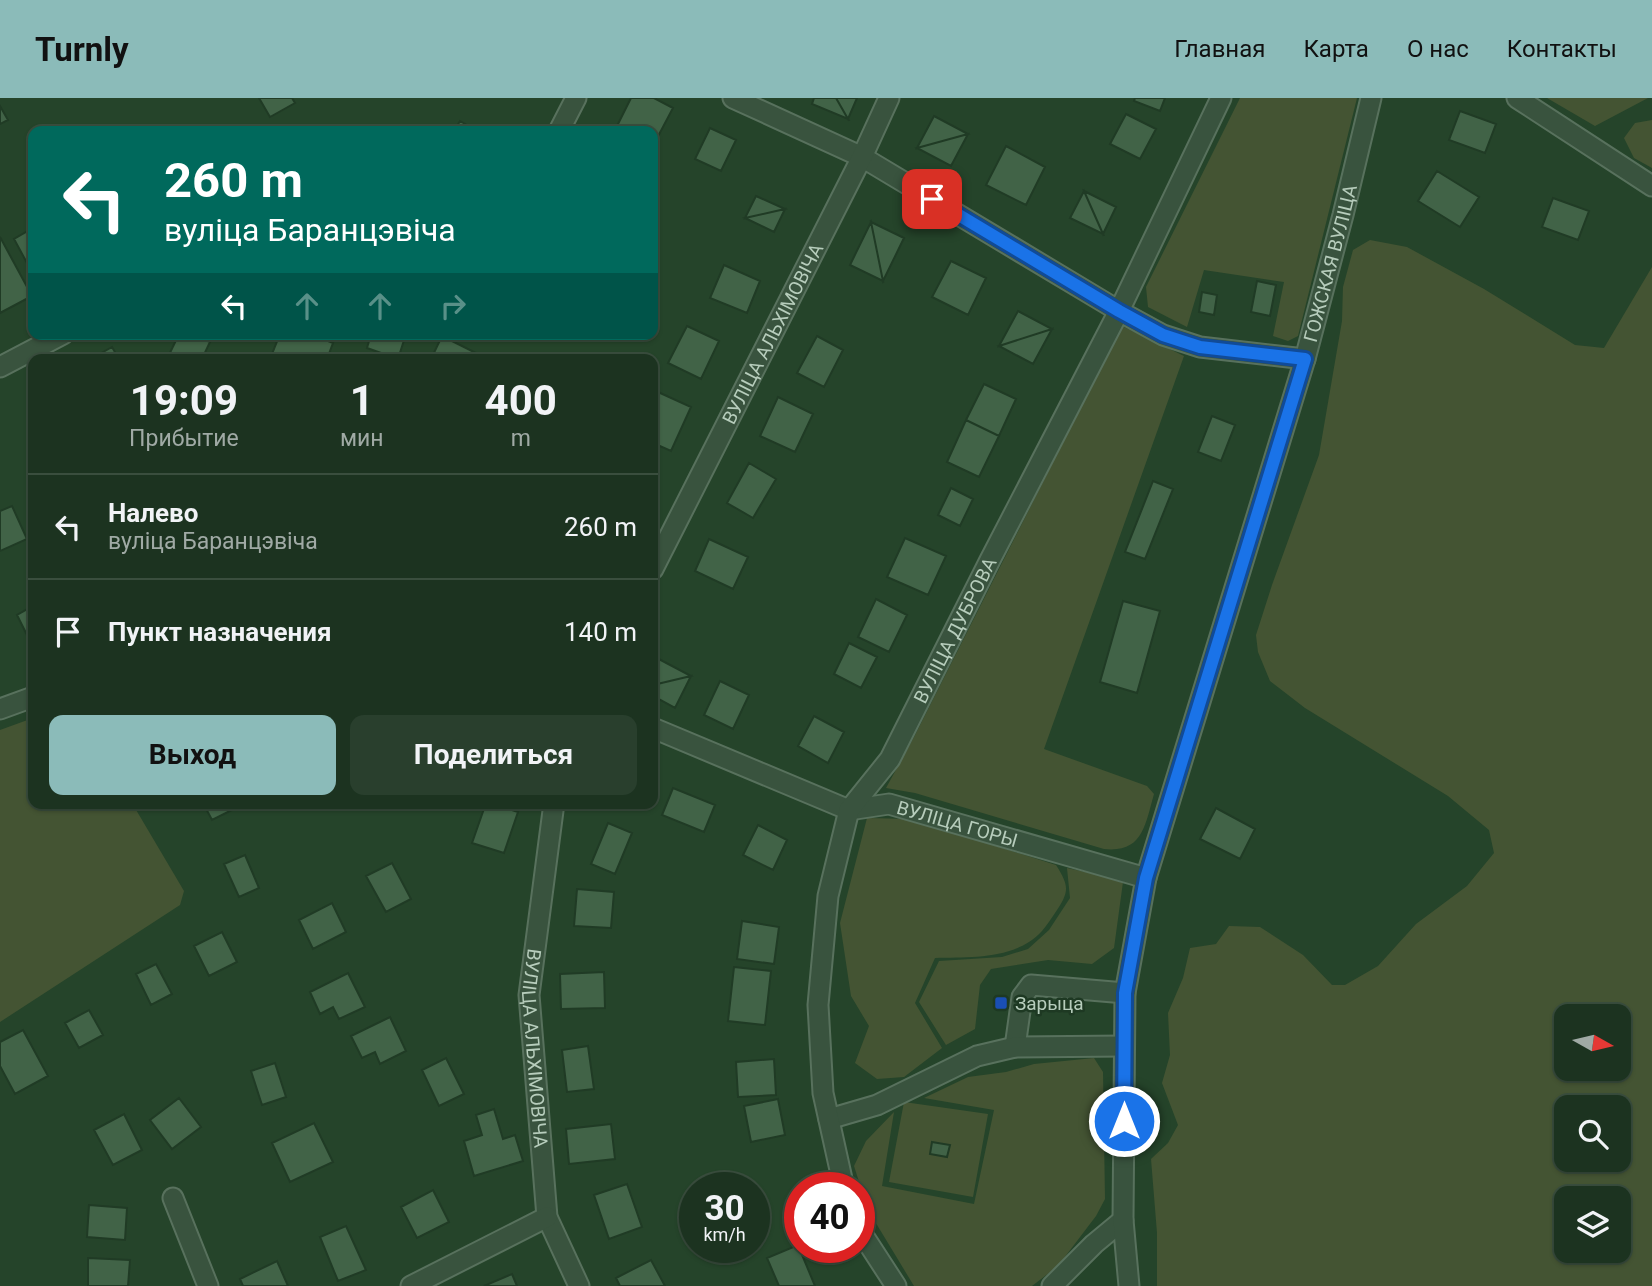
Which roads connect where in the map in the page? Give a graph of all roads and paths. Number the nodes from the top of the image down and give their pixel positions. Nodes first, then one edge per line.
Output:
1 (576, 98) edge
2 (733, 98) edge
3 (889, 98) edge
4 (1221, 98) edge
5 (1371, 98) edge
6 (1517, 98) edge
7 (562, 126) edge
8 (862, 157) junction
9 (1652, 186) edge
10 (1119, 311) junction
11 (52, 340) edge
12 (1305, 359) junction
13 (0, 367) edge
14 (658, 559) edge
15 (28, 699) edge
16 (0, 709) edge
17 (658, 730) edge
18 (553, 809) edge
19 (849, 810) junction
20 (1146, 878) junction
21 (1125, 993) junction
22 (1124, 1046) junction
23 (1015, 1047) junction
24 (829, 1119) junction
25 (841, 1172) edge
26 (173, 1198) dead end
27 (547, 1217) junction
28 (1123, 1220) junction
29 (875, 1254) edge
30 (208, 1286) edge
31 (411, 1286) edge
32 (579, 1286) edge
33 (896, 1286) edge
34 (1052, 1286) edge
35 (1129, 1286) edge

1 - 7 street
2 - 8 street
3 - 8 street, ВУЛІЦА АЛЬХІМОВІЧА
4 - 10 street, ВУЛІЦА ДУБРОВА
5 - 12 street, ГОЖСКАЯ ВУЛІЦА
6 - 9 street
8 - 10 street
8 - 14 street, ВУЛІЦА АЛЬХІМОВІЧА
10 - 12 street
10 - 19 street, ВУЛІЦА ДУБРОВА
11 - 13 street
12 - 20 street, ГОЖСКАЯ ВУЛІЦА
15 - 16 street
17 - 19 street
18 - 27 street, ВУЛІЦА АЛЬХІМОВІЧА
19 - 20 street, ВУЛІЦА ГОРЫ
19 - 24 street, ВУЛІЦА ДУБРОВА
20 - 21 street, ГОЖСКАЯ ВУЛІЦА
21 - 22 street, ГОЖСКАЯ ВУЛІЦА
21 - 23 street
22 - 23 street
22 - 28 street, ГОЖСКАЯ ВУЛІЦА
23 - 24 street
24 - 25 street, ВУЛІЦА ДУБРОВА
26 - 30 street
27 - 31 street
27 - 32 street, ВУЛІЦА АЛЬХІМОВІЧА
28 - 34 street
28 - 35 street, ГОЖСКАЯ ВУЛІЦА
29 - 33 street

